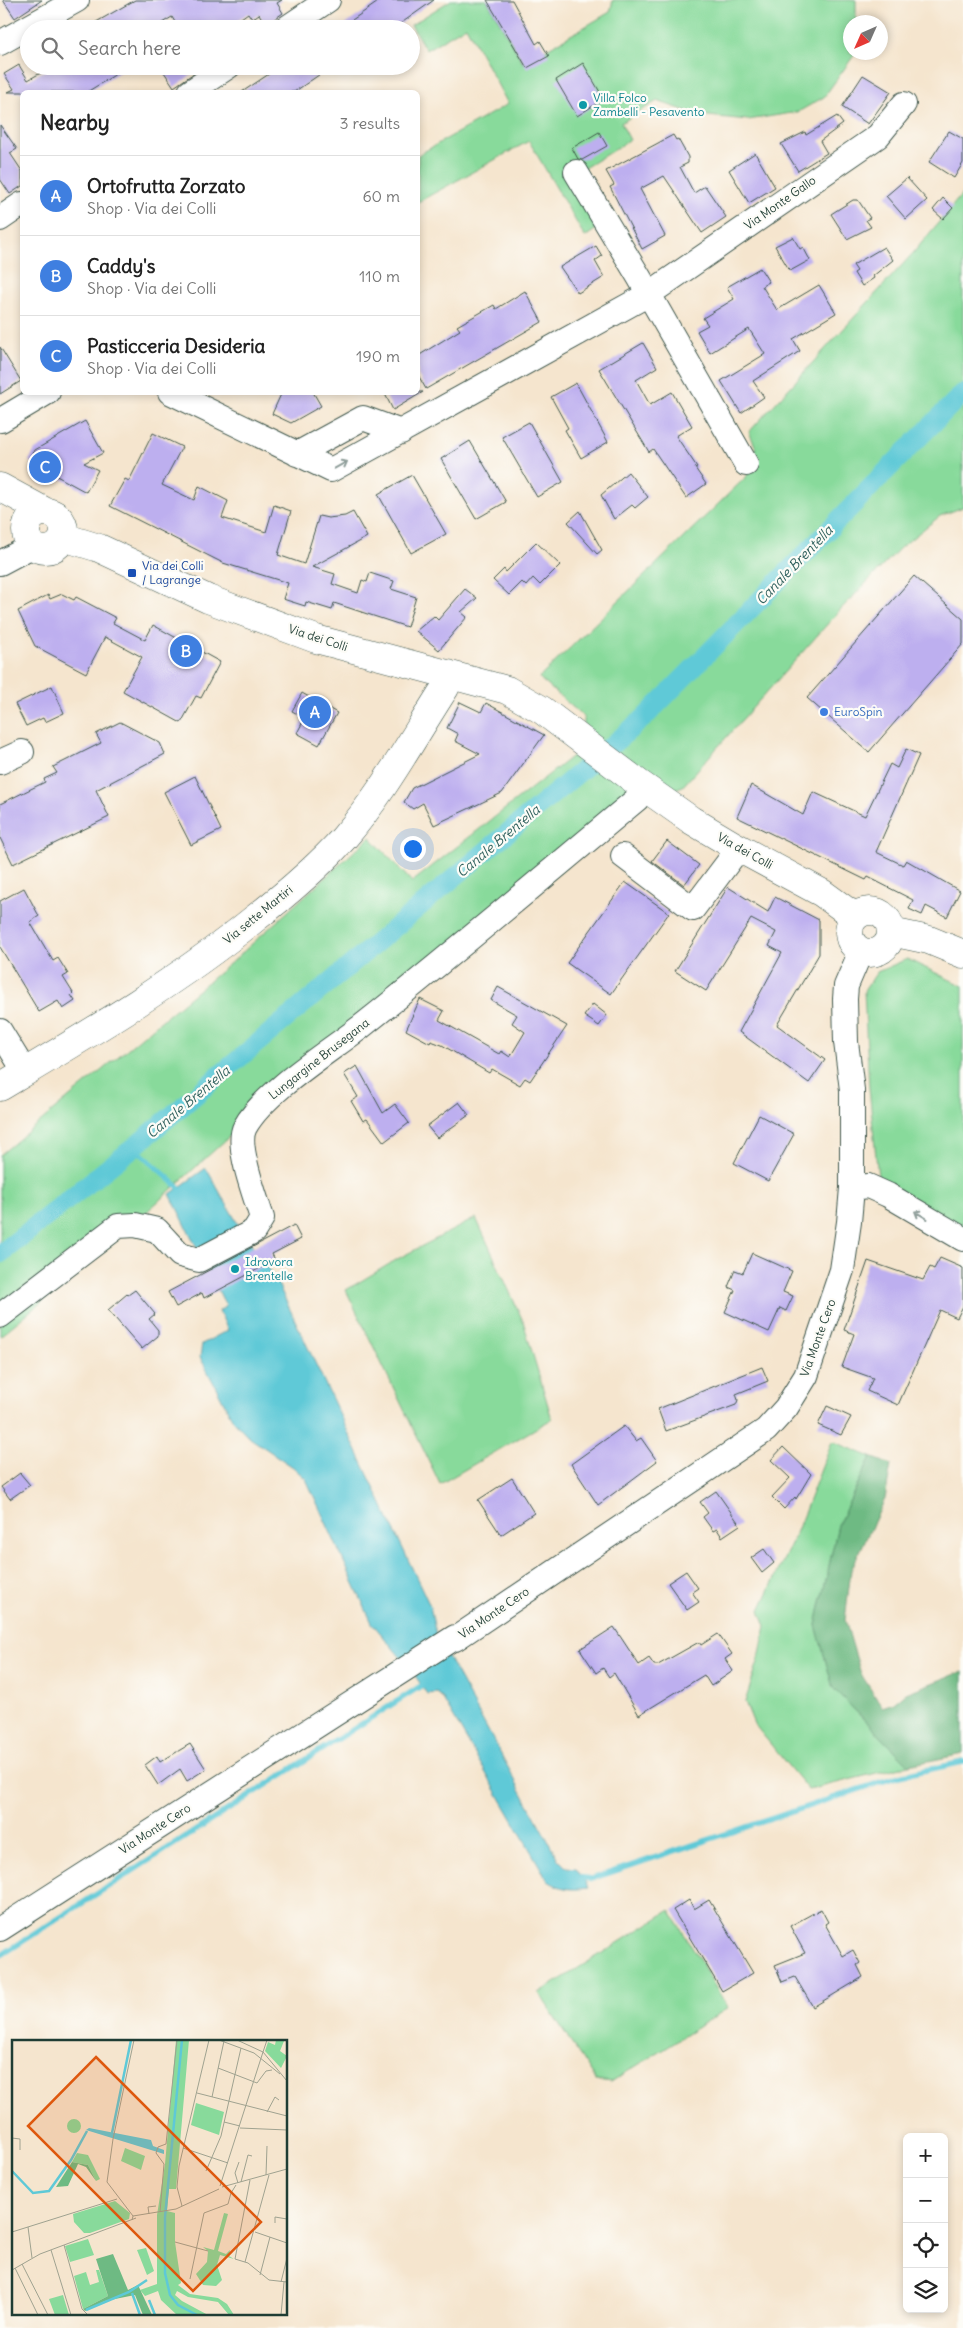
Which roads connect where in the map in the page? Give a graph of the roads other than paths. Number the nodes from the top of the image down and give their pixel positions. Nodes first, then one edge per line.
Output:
1 (77, 0) edge
2 (328, 0) edge
3 (41, 20) edge
4 (298, 20) edge
5 (20, 32) edge
6 (0, 43) edge
7 (216, 75) edge
8 (193, 90) edge
9 (904, 104) dead end
10 (576, 172) dead end
11 (20, 205) edge
12 (0, 219) edge
13 (649, 294) junction
14 (43, 395) edge
15 (176, 395) edge
16 (0, 420) edge
17 (746, 464) dead end
18 (0, 487) edge
19 (0, 504) edge
20 (35, 528) junction
21 (0, 564) edge
22 (448, 674) junction
23 (22, 752) dead end
24 (0, 762) edge
25 (641, 785) junction
26 (739, 848) junction
27 (623, 856) dead end
28 (855, 917) junction
29 (891, 932) junction
30 (861, 951) junction
31 (963, 954) edge
32 (0, 1031) edge
33 (25, 1072) junction
34 (0, 1086) edge
35 (852, 1188) junction
36 (963, 1239) edge
37 (0, 1316) edge
38 (0, 1930) edge

1 - 3 street
2 - 4 street
5 - 6 street
7 - 8 street
9 - 13 street, Via Monte Gallo
10 - 13 street
11 - 12 street
13 - 15 street, Via Monte Gallo
13 - 17 street
14 - 16 street
18 - 20 main road, Via dei Colli
19 - 20 main road
20 - 21 street
20 - 22 main road, Via dei Colli
22 - 25 main road, Via dei Colli
22 - 33 main road, Via sette Martiri
23 - 24 street
25 - 26 main road, Via dei Colli
25 - 37 street, Lungargine Brusegana
26 - 27 street
26 - 28 main road, Via dei Colli
28 - 29 main road
28 - 30 main road
29 - 30 main road
29 - 31 main road
30 - 35 street, Via Monte Cero
32 - 33 street
33 - 34 main road, Via sette Martiri
36 -> 35 street
35 - 38 street, Via Monte Cero

